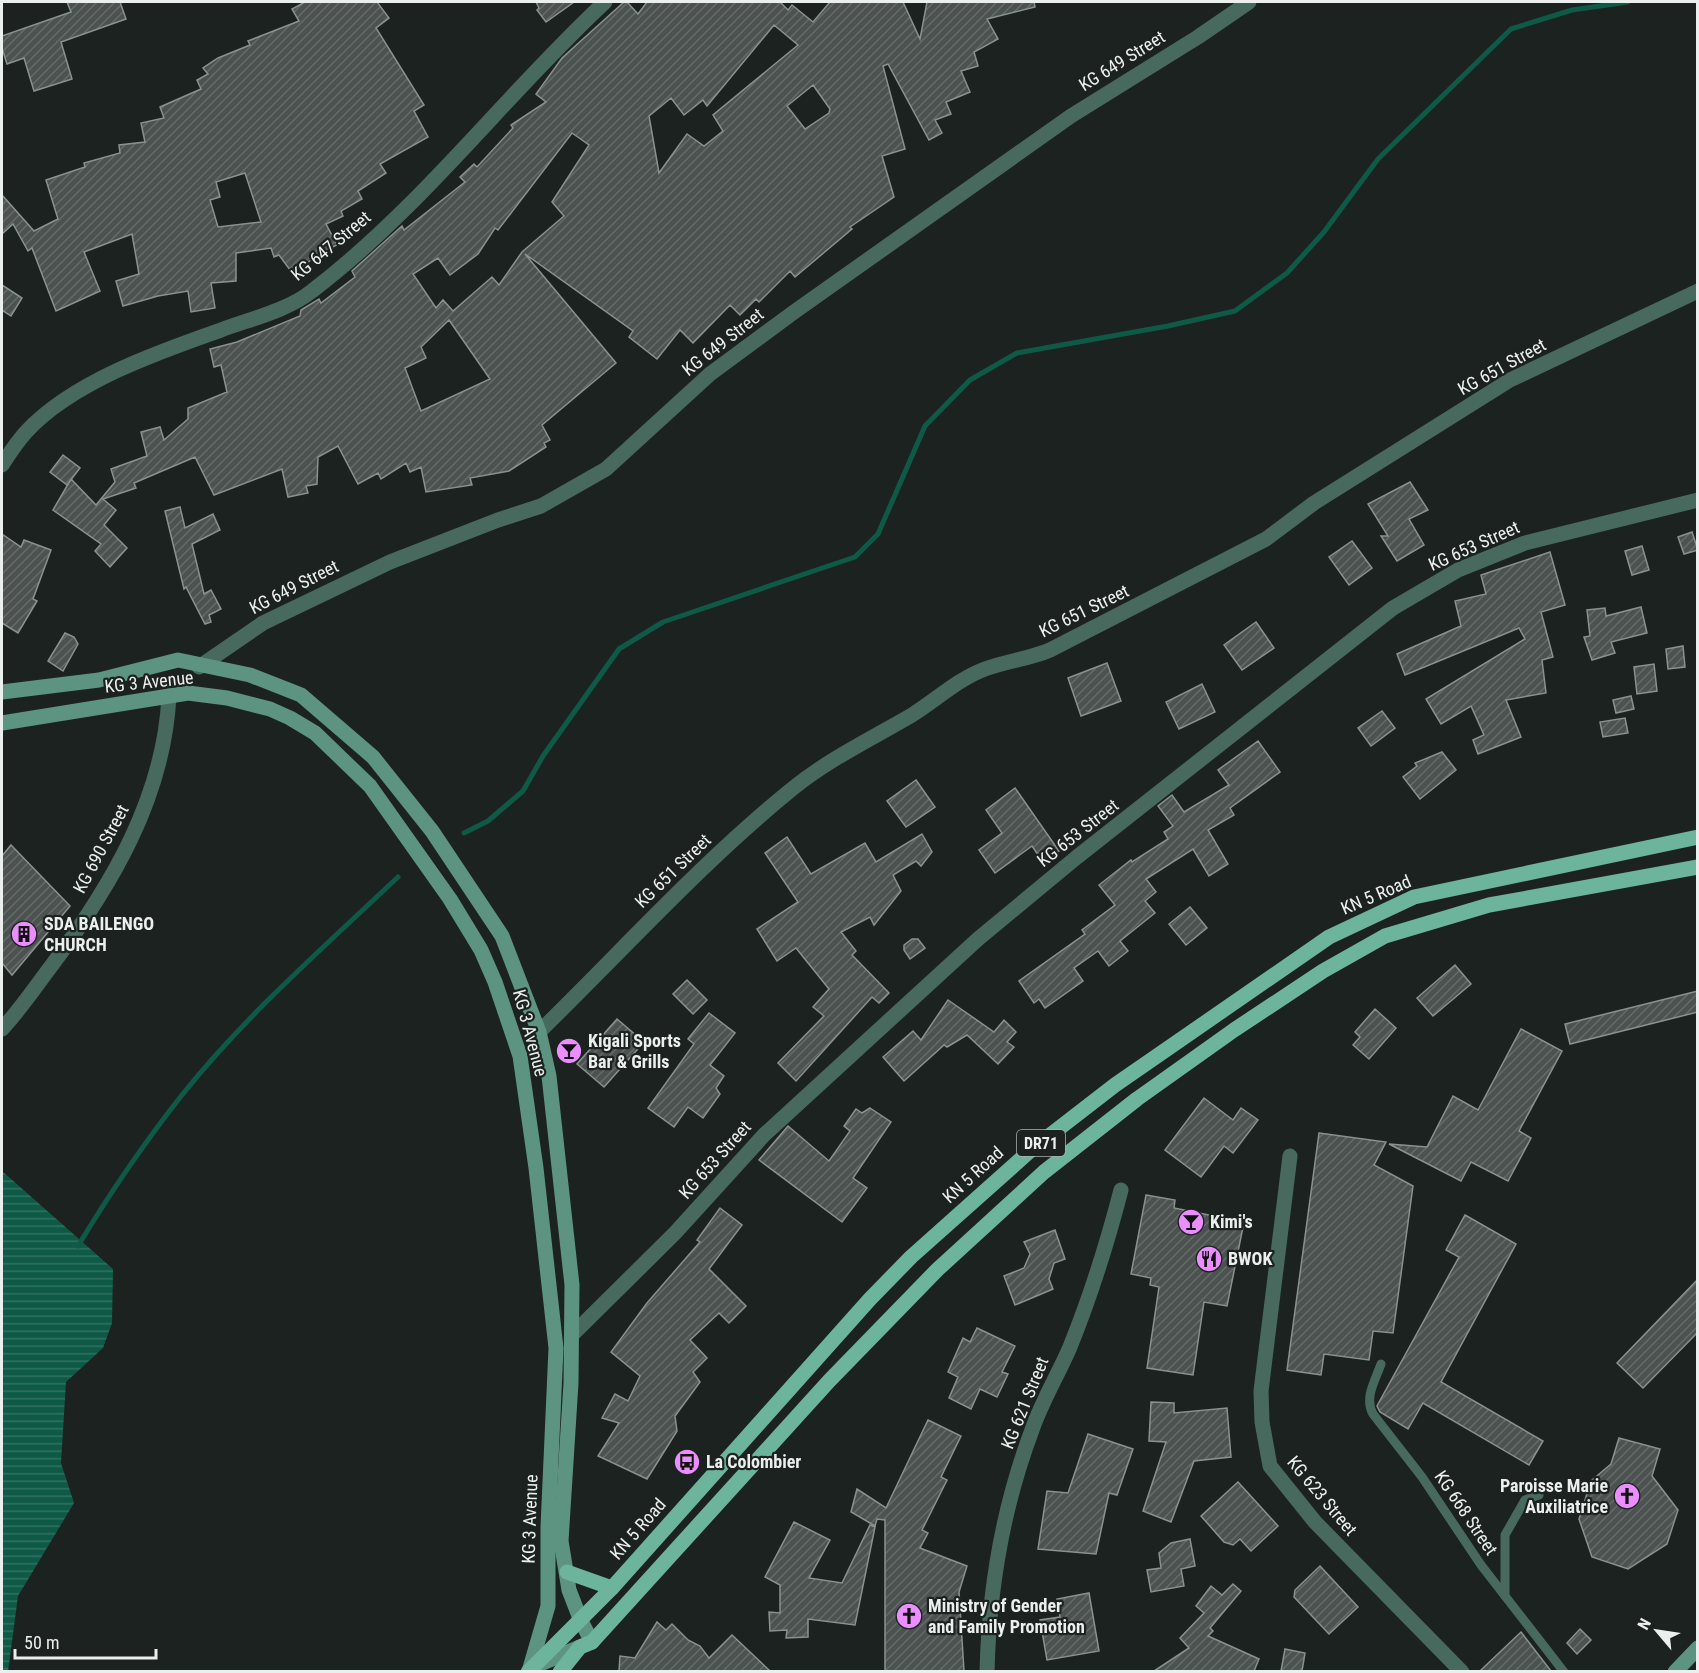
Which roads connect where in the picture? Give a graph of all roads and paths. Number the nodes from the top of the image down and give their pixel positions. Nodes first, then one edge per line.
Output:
1 (605, 2) edge
2 (1250, 2) edge
3 (1698, 291) edge
4 (2, 465) edge
5 (1698, 500) edge
6 (199, 666) junction
7 (2, 692) edge
8 (168, 696) junction
9 (2, 723) edge
10 (1698, 837) edge
11 (1698, 867) edge
12 (2, 1029) edge
13 (539, 1032) junction
14 (1290, 1156) dead end
15 (1121, 1190) dead end
16 (572, 1335) junction
17 (1381, 1364) dead end
18 (1539, 1495) dead end
19 (567, 1572) junction
20 (612, 1588) junction
21 (1505, 1596) junction
22 (580, 1621) junction
23 (586, 1644) junction
24 (1698, 1648) edge
25 (529, 1670) edge
26 (560, 1671) edge
27 (987, 1671) edge
28 (1462, 1671) edge
29 (1564, 1671) edge
30 (1675, 1671) edge

1 - 4 street, KG 647 Street
2 - 6 street, KG 649 Street
3 - 13 street, KG 651 Street
5 - 16 street, KG 653 Street
6 - 7 main road, KG 3 Avenue
6 - 13 main road, KG 3 Avenue
8 - 9 main road, KG 3 Avenue
8 - 12 street, KG 690 Street
8 - 25 main road, KG 3 Avenue
10 - 20 main road, KN 5 Road / DR71
11 - 23 main road, DR71
13 - 16 main road, KG 3 Avenue
14 - 28 street, KG 623 Street
15 - 27 street, KG 621 Street
16 - 19 main road, KG 3 Avenue
17 - 21 lane, KG 668 Street
18 - 21 lane
19 - 20 main road
19 - 22 main road, KG 3 Avenue
20 - 22 main road, KN 5 Road / DR71
21 - 29 lane, KG 668 Street
22 - 23 main road, KG 3 Avenue
22 - 25 main road, KN 5 Road / DR71
23 - 25 main road
23 - 26 main road, DR71
24 - 30 main road

